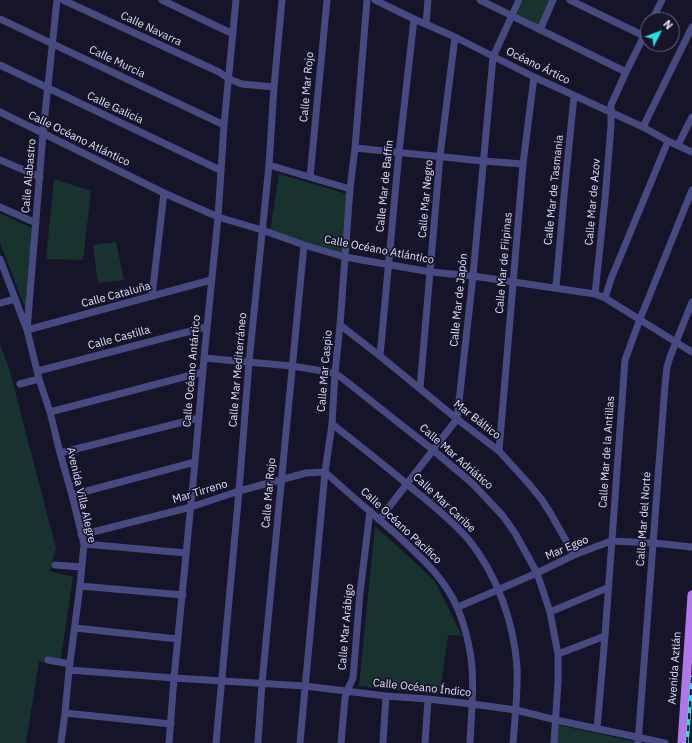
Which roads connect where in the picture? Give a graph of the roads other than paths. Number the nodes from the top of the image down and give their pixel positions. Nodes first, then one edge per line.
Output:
1 (57, 0) edge
2 (63, 0) edge
3 (162, 0) edge
4 (236, 0) edge
5 (282, 0) edge
6 (327, 0) edge
7 (367, 0) edge
8 (377, 0) edge
9 (428, 0) edge
10 (480, 0) edge
11 (519, 0) edge
12 (553, 0) edge
13 (570, 0) edge
14 (660, 1) edge
15 (655, 12) edge
16 (512, 16) junction
17 (0, 19) edge
18 (414, 19) junction
19 (426, 24) junction
20 (692, 27) edge
21 (540, 30) junction
22 (233, 34) junction
23 (640, 34) edge
24 (455, 37) junction
25 (53, 44) junction
26 (640, 44) edge
27 (493, 57) junction
28 (0, 65) edge
29 (626, 72) junction
30 (534, 76) junction
31 (229, 79) junction
32 (274, 86) junction
33 (47, 88) junction
34 (574, 96) junction
35 (0, 112) edge
36 (610, 112) junction
37 (692, 117) edge
38 (224, 125) junction
39 (643, 127) junction
40 (43, 133) junction
41 (668, 141) junction
42 (678, 145) junction
43 (355, 148) junction
44 (400, 152) junction
45 (692, 152) edge
46 (440, 156) junction
47 (0, 160) edge
48 (483, 161) junction
49 (524, 164) junction
50 (269, 165) junction
51 (220, 170) junction
52 (40, 177) junction
53 (310, 177) junction
54 (350, 189) junction
55 (692, 190) edge
56 (164, 193) junction
57 (0, 207) edge
58 (218, 217) junction
59 (36, 223) junction
60 (262, 230) junction
61 (304, 245) junction
62 (345, 256) junction
63 (0, 259) edge
64 (388, 265) junction
65 (431, 272) junction
66 (473, 276) junction
67 (598, 276) junction
68 (611, 279) junction
69 (211, 280) junction
70 (513, 282) junction
71 (556, 288) junction
72 (595, 294) junction
73 (152, 296) junction
74 (605, 298) junction
75 (15, 299) junction
76 (692, 302) edge
77 (0, 303) edge
78 (640, 319) junction
79 (340, 325) junction
80 (206, 327) junction
81 (27, 330) junction
82 (676, 342) junction
83 (692, 352) edge
84 (380, 356) junction
85 (204, 358) junction
86 (249, 362) junction
87 (292, 366) junction
88 (38, 371) junction
89 (203, 372) junction
90 (334, 374) junction
91 (40, 379) junction
92 (20, 384) dead end
93 (420, 388) junction
94 (50, 412) junction
95 (199, 418) junction
96 (457, 419) junction
97 (332, 424) junction
98 (433, 450) junction
99 (498, 451) junction
100 (60, 453) junction
101 (196, 462) junction
102 (325, 472) junction
103 (281, 480) junction
104 (407, 484) junction
105 (239, 491) junction
106 (72, 495) junction
107 (191, 507) junction
108 (370, 511) junction
109 (379, 520) junction
110 (81, 535) junction
111 (611, 541) junction
112 (654, 543) junction
113 (84, 544) junction
114 (692, 547) edge
115 (186, 553) junction
116 (574, 555) junction
117 (55, 565) dead end
118 (81, 567) junction
119 (537, 573) junction
120 (80, 586) junction
121 (608, 588) junction
122 (498, 589) junction
123 (183, 595) junction
124 (692, 595) edge
125 (458, 607) junction
126 (550, 612) junction
127 (75, 628) junction
128 (605, 636) junction
129 (178, 639) junction
130 (558, 654) junction
131 (48, 660) dead end
132 (69, 667) junction
133 (174, 678) junction
134 (221, 681) junction
135 (262, 683) junction
136 (305, 686) junction
137 (347, 691) junction
138 (386, 696) junction
139 (428, 699) junction
140 (472, 704) junction
141 (516, 710) junction
142 (65, 714) junction
143 (556, 720) junction
144 (171, 724) junction
145 (596, 728) junction
146 (639, 740) edge
147 (61, 743) edge
148 (169, 743) edge
149 (216, 743) edge
150 (258, 743) edge
151 (300, 743) edge
152 (341, 743) edge
153 (383, 743) edge
154 (425, 743) edge
155 (470, 743) edge
156 (513, 743) edge
157 (554, 743) edge
158 (665, 743) edge
159 (682, 743) edge

1 - 25 street, Calle Alabastro
2 - 31 street, Calle Navarra
3 - 22 street
4 - 22 street, Calle Océano Antártico
5 - 32 street, Calle Mar Mediterráneo
6 - 53 street, Calle Mar Rojo
7 - 43 street, Calle Mar Caspio
8 - 18 street, Océano Ártico
9 - 19 street
10 - 16 street
11 - 16 street, Calle Mar de Japón
12 - 21 street
13 - 23 street
14 - 15 street
16 - 21 street
16 - 27 street, Calle Mar de Japón
17 - 25 street, Calle Murcia
18 - 19 street, Océano Ártico
18 - 44 street, Calle Mar de Baffin
19 - 24 street, Océano Ártico
20 - 39 street
21 - 29 street
22 - 31 street, Calle Océano Antártico
24 - 27 street, Océano Ártico
24 - 46 street, Calle Mar Negro
25 - 33 street, Calle Alabastro
25 - 38 street, Calle Murcia
26 - 29 street, Calle Mar de Azov
27 - 30 street, Océano Ártico
27 - 48 street, Calle Mar de Japón
28 - 33 street, Calle Galicia
29 - 36 street, Calle Mar de Azov
30 - 34 street, Océano Ártico
30 - 49 street, Calle Mar de Fiipinas
31 - 32 street, Calle Navarra
31 - 38 street, Calle Océano Antártico
32 - 50 street, Calle Mar Mediterráneo
33 - 40 street, Calle Alabastro
33 - 51 street, Calle Galicia
34 - 36 street, Océano Ártico
34 - 71 street, Calle Mar de Tasmania
35 - 40 street, Calle Océano Atlántico
36 - 39 street, Océano Ártico
36 - 67 street, Calle Mar de Azov
37 - 42 street
38 - 51 street, Calle Océano Antártico
39 - 41 street, Océano Ártico
40 - 52 street, Calle Alabastro
40 - 56 street, Calle Océano Atlántico
41 - 42 street, Océano Ártico
41 - 68 street
42 - 45 street, Océano Ártico
43 - 44 street
43 - 54 street, Calle Mar Caspio
44 - 46 street
44 - 64 street, Calle Mar de Baffin
46 - 48 street
46 - 65 street, Calle Mar Negro
47 - 52 street
48 - 49 street
48 - 66 street, Calle Mar de Japón
49 - 70 street, Calle Mar de Fiipinas
50 - 53 street
50 - 60 street, Calle Mar Mediterráneo
51 - 58 street, Calle Océano Antártico
52 - 59 street, Calle Alabastro
53 - 54 street
54 - 62 street, Calle Mar Caspio
55 - 78 street, Calle Mar de la Antillas
56 - 58 street, Calle Océano Atlántico
56 - 73 street
57 - 59 street
58 - 60 street, Calle Océano Atlántico
58 - 69 street, Calle Océano Antártico
59 - 81 street, Calle Alabastro
60 - 61 street, Calle Océano Atlántico
60 - 86 street, Calle Mar Mediterráneo
61 - 62 street, Calle Océano Atlántico
61 - 87 street, Calle Mar Rojo
62 - 64 street, Calle Océano Atlántico
62 - 79 street, Calle Mar Caspio
63 - 75 street, Avenida Villa Alegre
64 - 65 street, Calle Océano Atlántico
64 - 84 street, Calle Mar de Baffin
65 - 66 street, Calle Océano Atlántico
65 - 93 street, Calle Mar Negro
66 - 70 street, Calle Océano Atlántico
66 - 96 street, Calle Mar de Japón
67 - 68 street
67 - 72 street, Calle Mar de Azov
68 - 74 street
69 - 73 street, Calle Cataluña
69 - 80 street, Calle Océano Antártico
70 - 71 street, Calle Océano Atlántico
70 - 99 street, Calle Mar de Fiipinas
71 - 72 street, Calle Océano Atlántico
72 - 74 street, Calle Océano Atlántico
73 - 81 street, Calle Cataluña
74 - 78 street, Calle Océano Atlántico
75 - 77 street
75 - 81 street, Avenida Villa Alegre
76 - 82 street, Calle Mar del Norte
78 - 82 street, Calle Océano Atlántico
78 - 111 street, Calle Mar de la Antillas
79 - 84 street, Mar Báltico
79 - 90 street, Calle Mar Caspio
80 - 85 street, Calle Océano Antártico
80 - 88 street, Calle Castilla
81 - 88 street, Avenida Villa Alegre
82 - 83 street, Calle Océano Atlántico
82 - 112 street, Calle Mar del Norte
84 - 93 street, Mar Báltico
85 - 86 street
85 - 89 street, Calle Océano Antártico
86 - 87 street
86 - 105 street, Calle Mar Mediterráneo
87 - 90 street
87 - 103 street, Calle Mar Rojo
88 - 91 street, Avenida Villa Alegre
89 - 94 street
89 - 95 street, Calle Océano Antártico
90 - 97 street, Calle Mar Caspio
90 - 98 street, Calle Mar Adriático
91 - 92 street
91 - 94 street, Avenida Villa Alegre
93 - 96 street, Mar Báltico
94 - 100 street, Avenida Villa Alegre
95 - 100 street
95 - 101 street, Calle Océano Antártico
96 - 98 street
96 - 99 street, Mar Báltico
97 - 102 street, Calle Mar Caspio
97 - 104 street, Calle Mar Caribe
98 - 104 street
98 - 119 street, Calle Mar Adriático
99 - 116 street, Mar Báltico
100 - 106 street, Avenida Villa Alegre
101 - 106 street
101 - 107 street, Calle Océano Antártico
102 - 103 street, Mar Tirreno
102 - 108 street, Calle Océano Pacífico
102 - 136 street, Calle Mar Caspio
103 - 105 street, Mar Tirreno
103 - 135 street, Calle Mar Rojo
104 - 109 street
104 - 122 street, Calle Mar Caribe
105 - 107 street, Mar Tirreno
105 - 134 street, Calle Mar Mediterráneo
106 - 110 street, Avenida Villa Alegre
107 - 110 street, Mar Tirreno
107 - 115 street, Calle Océano Antártico
108 - 109 street, Calle Océano Pacífico
108 - 137 street, Calle Mar Arábigo
109 - 125 street, Calle Océano Pacífico
110 - 113 street, Avenida Villa Alegre
111 - 112 street, Mar Egeo
111 - 116 street, Mar Egeo
111 - 121 street, Calle Mar de la Antillas
112 - 114 street, Mar Egeo
112 - 146 street, Calle Mar del Norte
113 - 115 street
113 - 118 street, Avenida Villa Alegre
115 - 123 street, Calle Océano Antártico
116 - 119 street, Mar Egeo
117 - 118 street
118 - 120 street, Avenida Villa Alegre
119 - 122 street, Mar Egeo
119 - 126 street, Calle Mar Adriático
120 - 123 street
120 - 127 street, Avenida Villa Alegre
121 - 126 street
121 - 128 street, Calle Mar de la Antillas
122 - 125 street, Mar Egeo
122 - 141 street, Calle Mar Caribe
123 - 129 street, Calle Océano Antártico
124 - 159 main road, Avenida Aztlán
125 - 140 street, Calle Océano Pacífico
126 - 130 street, Calle Mar Adriático
127 - 129 street
127 - 132 street, Avenida Villa Alegre
128 - 130 street
128 - 145 street, Calle Mar de la Antillas
129 - 133 street, Calle Océano Antártico
130 - 143 street, Calle Mar Adriático
131 - 132 street, Calle Océano Índico
132 - 133 street, Calle Océano Índico
132 - 142 street, Avenida Villa Alegre
133 - 134 street, Calle Océano Índico
133 - 144 street, Calle Océano Antártico
134 - 135 street, Calle Océano Índico
134 - 149 street, Calle Mar Mediterráneo
135 - 136 street, Calle Océano Índico
135 - 150 street, Calle Mar Rojo
136 - 137 street, Calle Océano Índico
136 - 151 street, Calle Mar Caspio
137 - 138 street, Calle Océano Índico
137 - 152 street, Calle Mar Arábigo
138 - 139 street, Calle Océano Índico
138 - 153 street
139 - 140 street, Calle Océano Índico
139 - 154 street
140 - 141 street, Calle Océano Índico
140 - 155 street, Calle Océano Pacífico
141 - 143 street, Calle Océano Índico
141 - 156 street, Calle Mar Caribe
142 - 144 street
142 - 147 street, Avenida Villa Alegre
143 - 145 street, Calle Océano Índico
143 - 157 street, Calle Mar Adriático
144 - 148 street, Calle Océano Antártico
145 - 146 street, Calle Océano Índico
146 - 158 street, Calle Océano Índico

